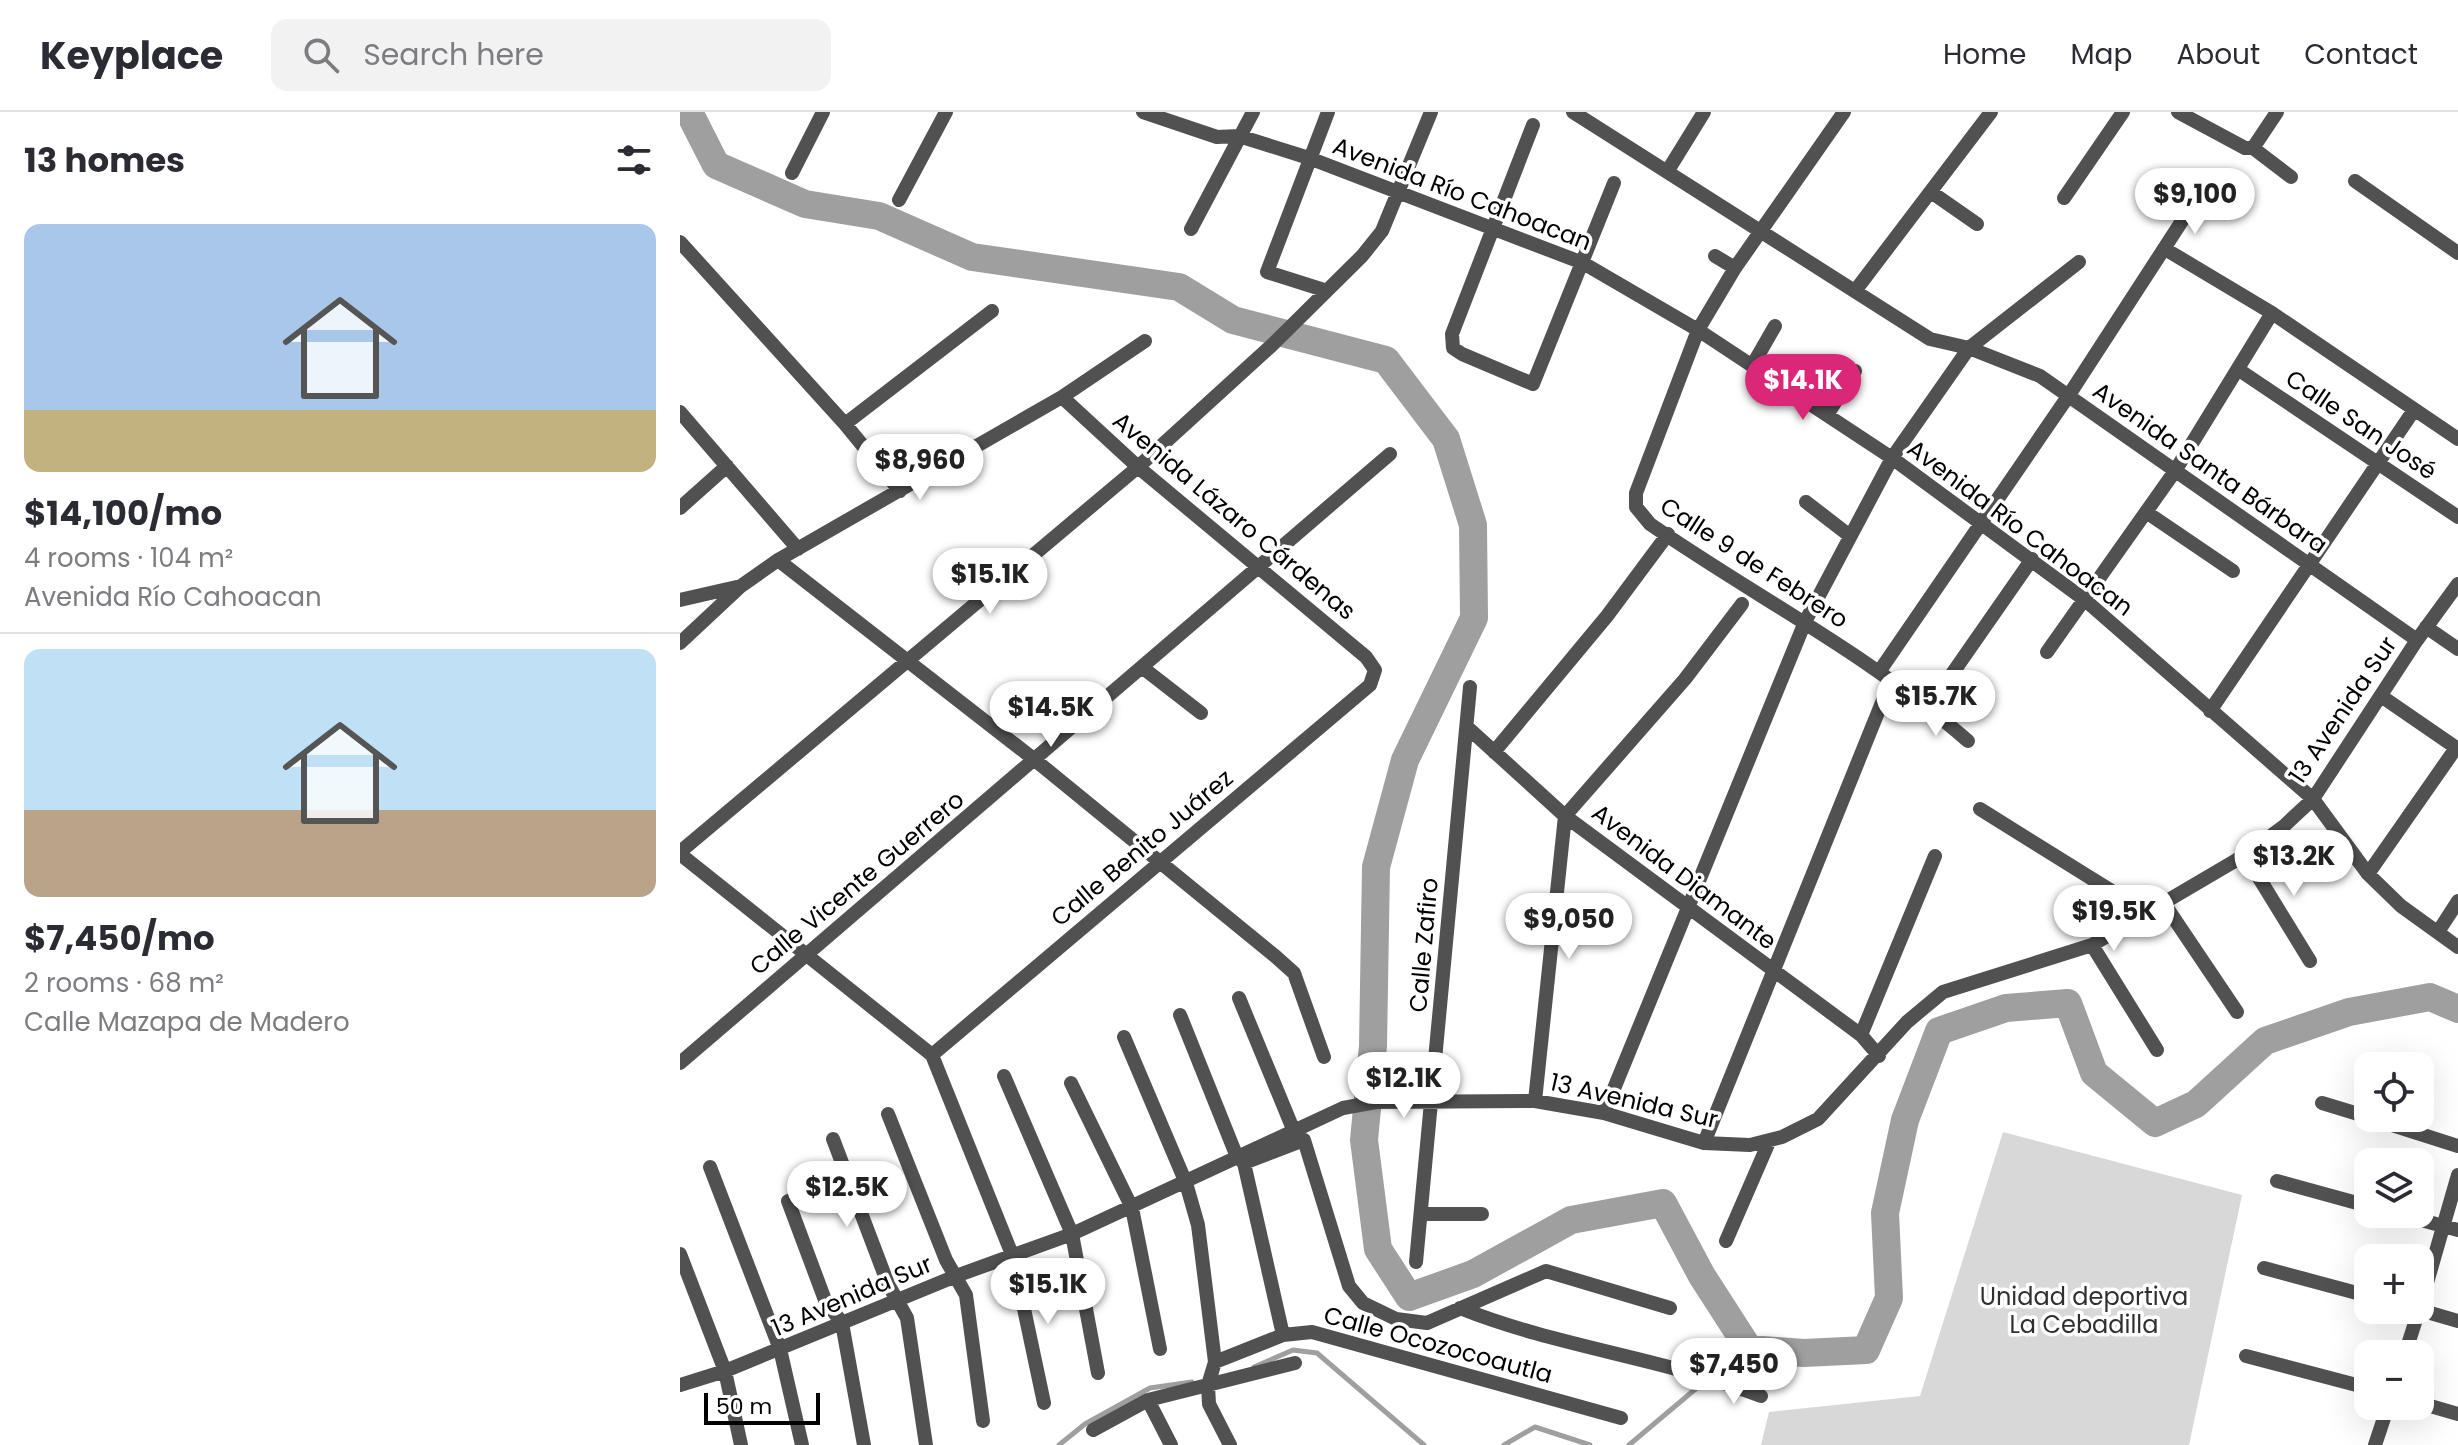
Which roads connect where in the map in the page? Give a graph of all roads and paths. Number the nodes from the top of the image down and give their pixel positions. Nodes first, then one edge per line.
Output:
1 (823, 112) edge
2 (946, 112) edge
3 (1143, 112) edge
4 (1253, 112) edge
5 (1328, 112) edge
6 (1431, 112) edge
7 (1574, 112) edge
8 (1704, 112) edge
9 (1844, 112) edge
10 (1991, 112) edge
11 (2123, 112) edge
12 (2178, 112) edge
13 (2277, 112) edge
14 (1533, 125) dead end
15 (1239, 136) junction
16 (2253, 148) junction
17 (1309, 158) junction
18 (1667, 172) junction
19 (792, 173) dead end
20 (2291, 177) dead end
21 (2355, 181) dead end
22 (1614, 183) dead end
23 (1931, 192) junction
24 (1399, 194) junction
25 (2064, 198) dead end
26 (899, 200) dead end
27 (2193, 204) dead end
28 (1977, 224) dead end
29 (1491, 228) junction
30 (1191, 229) dead end
31 (1761, 232) junction
32 (680, 242) edge
33 (2165, 249) junction
34 (2458, 253) edge
35 (1715, 256) dead end
36 (2079, 262) dead end
37 (1583, 263) junction
38 (1735, 268) junction
39 (1324, 290) junction
40 (1855, 291) junction
41 (992, 311) dead end
42 (2272, 313) junction
43 (1775, 326) dead end
44 (1698, 330) junction
45 (1145, 341) dead end
46 (1969, 348) junction
47 (1752, 366) junction
48 (2239, 370) junction
49 (1855, 371) dead end
50 (2069, 395) junction
51 (1062, 397) junction
52 (2414, 410) junction
53 (680, 412) edge
54 (1827, 415) junction
55 (845, 424) junction
56 (2458, 439) edge
57 (1390, 454) dead end
58 (1892, 458) junction
59 (2379, 463) junction
60 (727, 466) junction
61 (1138, 467) junction
62 (2175, 471) junction
63 (900, 491) junction
64 (1806, 502) dead end
65 (680, 508) edge
66 (2146, 512) junction
67 (2458, 517) edge
68 (1983, 523) junction
69 (1668, 534) junction
70 (1850, 536) junction
71 (798, 549) junction
72 (2032, 559) junction
73 (778, 560) junction
74 (2310, 565) junction
75 (1261, 567) junction
76 (2233, 571) dead end
77 (2458, 584) edge
78 (741, 586) junction
79 (680, 600) edge
80 (2085, 600) junction
81 (1742, 604) dead end
82 (1805, 622) junction
83 (2426, 627) junction
84 (2417, 640) junction
85 (680, 643) edge
86 (2458, 649) edge
87 (2047, 652) dead end
88 (907, 660) junction
89 (1143, 668) junction
90 (1375, 670) joint
91 (1879, 672) junction
92 (1470, 687) dead end
93 (2381, 696) junction
94 (1883, 700) dead end
95 (1929, 707) junction
96 (2210, 711) junction
97 (1201, 713) dead end
98 (1467, 727) junction
99 (1968, 741) dead end
100 (2457, 748) edge
101 (1494, 752) junction
102 (1035, 760) junction
103 (2313, 799) junction
104 (1980, 809) dead end
105 (1565, 816) junction
106 (680, 853) edge
107 (2245, 855) junction
108 (1935, 856) dead end
109 (1161, 860) junction
110 (2368, 874) junction
111 (2458, 901) edge
112 (2163, 902) junction
113 (1687, 907) junction
114 (2147, 913) junction
115 (2438, 932) junction
116 (2092, 945) junction
117 (2458, 947) edge
118 (807, 953) junction
119 (2310, 961) dead end
120 (1773, 971) junction
121 (1239, 998) dead end
122 (2237, 1012) dead end
123 (1180, 1015) dead end
124 (1861, 1035) junction
125 (1124, 1037) dead end
126 (2157, 1050) dead end
127 (932, 1055) junction
128 (1879, 1056) junction
129 (1324, 1057) dead end
130 (680, 1063) edge
131 (1004, 1076) dead end
132 (1071, 1083) dead end
133 (1432, 1100) junction
134 (1535, 1101) junction
135 (2322, 1103) dead end
136 (1604, 1113) junction
137 (2354, 1113) edge
138 (888, 1114) dead end
139 (2414, 1132) edge
140 (1298, 1134) junction
141 (833, 1139) dead end
142 (1769, 1142) junction
143 (1704, 1143) junction
144 (2458, 1146) edge
145 (1240, 1160) junction
146 (710, 1167) dead end
147 (2458, 1175) edge
148 (2277, 1181) dead end
149 (1186, 1183) junction
150 (788, 1201) dead end
151 (2354, 1202) edge
152 (1132, 1208) junction
153 (1422, 1214) junction
154 (1482, 1214) dead end
155 (2451, 1228) edge
156 (1072, 1234) junction
157 (1726, 1241) dead end
158 (680, 1254) edge
159 (1013, 1257) junction
160 (1416, 1262) dead end
161 (2264, 1268) dead end
162 (2434, 1272) edge
163 (956, 1276) junction
164 (2354, 1292) edge
165 (899, 1299) junction
166 (1460, 1308) junction
167 (1670, 1308) dead end
168 (2434, 1313) edge
169 (2458, 1321) edge
170 (842, 1323) junction
171 (1283, 1335) junction
172 (780, 1349) junction
173 (1160, 1349) dead end
174 (2246, 1356) dead end
175 (1215, 1362) junction
176 (1295, 1363) dead end
177 (725, 1371) junction
178 (1098, 1373) dead end
179 (2354, 1384) edge
180 (680, 1385) edge
181 (1208, 1385) junction
182 (1761, 1396) dead end
183 (1148, 1400) junction
184 (1044, 1403) dead end
185 (2434, 1407) edge
186 (2458, 1414) edge
187 (1621, 1418) dead end
188 (2383, 1420) edge
189 (983, 1421) dead end
190 (1093, 1430) dead end
191 (741, 1445) edge
192 (802, 1445) edge
193 (864, 1445) edge
194 (926, 1445) edge
195 (1171, 1445) edge
196 (1230, 1445) edge
197 (2375, 1445) edge

1 - 19 street
2 - 26 street
3 - 15 street, Avenida Río Cahoacan
4 - 15 street
5 - 17 street
6 - 24 street
7 - 18 street, Avenida Santa Bárbara
8 - 18 street
9 - 31 street
10 - 23 street
11 - 25 street
12 - 16 street
13 - 16 street
14 - 29 street
15 - 17 street, Avenida Río Cahoacan
15 - 30 street
16 - 20 street
17 - 24 street, Avenida Río Cahoacan
17 - 39 street
18 - 31 street, Avenida Santa Bárbara
21 - 34 street
22 - 37 street
23 - 28 street
23 - 40 street
24 - 29 street, Avenida Río Cahoacan
24 - 39 street
27 - 33 street
29 - 37 street, Avenida Río Cahoacan
29 - 37 street
31 - 38 street
31 - 40 street, Avenida Santa Bárbara
32 - 55 street
33 - 42 street
33 - 50 street
35 - 38 street
36 - 46 street
37 - 44 street, Avenida Río Cahoacan
38 - 44 street
39 - 61 street
40 - 46 street, Avenida Santa Bárbara
41 - 55 street
42 - 48 street
42 - 52 street
43 - 47 street
44 - 47 street, Avenida Río Cahoacan
44 - 69 street, Calle 9 de Febrero
45 - 51 street
46 - 50 street, Avenida Santa Bárbara
46 - 58 street
47 - 54 street, Avenida Río Cahoacan
48 - 59 street, Calle San José
48 - 62 street
49 - 54 street
50 - 62 street, Avenida Santa Bárbara
50 - 68 street
51 - 61 street, Avenida Lázaro Cárdenas
51 - 63 street
52 - 56 street
52 - 59 street
53 - 60 street
54 - 58 street, Avenida Río Cahoacan
55 - 63 street
57 - 75 street, Calle Vicente Guerrero
58 - 68 street, Avenida Río Cahoacan
58 - 70 street
59 - 67 street, Calle San José
59 - 74 street
60 - 65 street
60 - 71 street
61 - 75 street, Avenida Lázaro Cárdenas
61 - 88 street
62 - 66 street
62 - 74 street, Avenida Santa Bárbara
63 - 71 street
64 - 70 street
66 - 76 street
66 - 80 street
68 - 72 street, Avenida Río Cahoacan
68 - 91 street
69 - 82 street, Calle 9 de Febrero
69 - 101 street
70 - 82 street
71 - 73 street
72 - 80 street, Avenida Río Cahoacan
72 - 95 street
73 - 78 street
73 - 88 street
74 - 84 street, Avenida Santa Bárbara
74 - 96 street
75 - 89 street, Calle Vicente Guerrero
75 - 90 street, Avenida Lázaro Cárdenas
77 - 83 street, 13 Avenida Sur
78 - 79 street
78 - 85 street
80 - 87 street
80 - 96 street, Avenida Río Cahoacan
81 - 105 street
82 - 91 street, Calle 9 de Febrero
82 - 113 street
83 - 84 street, 13 Avenida Sur
83 - 86 street
84 - 93 street, 13 Avenida Sur
88 - 102 street
88 - 106 street
89 - 97 street
89 - 102 street, Calle Vicente Guerrero
90 - 109 street, Calle Benito Juárez
91 - 95 street, Calle 9 de Febrero
92 - 98 street, Calle Zafiro
93 - 100 street
93 - 103 street, 13 Avenida Sur
94 - 120 street
95 - 99 street, Calle 9 de Febrero
96 - 103 street, Avenida Río Cahoacan
98 - 101 street, Avenida Diamante
98 - 133 street, Calle Zafiro
100 - 110 street
101 - 105 street, Avenida Diamante
102 - 109 street
102 - 118 street, Calle Vicente Guerrero
103 - 107 street, 13 Avenida Sur
103 - 110 street, Avenida Río Cahoacan
104 - 114 street
105 - 113 street, Avenida Diamante
105 - 134 street
106 - 118 street
107 - 112 street, 13 Avenida Sur
107 - 119 street
108 - 124 street
109 - 127 street, Calle Benito Juárez
109 - 129 street
110 - 115 street, Avenida Río Cahoacan
111 - 115 street
112 - 114 street, 13 Avenida Sur
112 - 122 street
113 - 120 street, Avenida Diamante
113 - 136 street
114 - 116 street, 13 Avenida Sur
115 - 117 street, Avenida Río Cahoacan
116 - 126 street
116 - 128 street, 13 Avenida Sur
118 - 127 street
118 - 130 street, Calle Vicente Guerrero
120 - 124 street, Avenida Diamante
120 - 143 street
121 - 140 street
123 - 145 street
124 - 128 street, Avenida Diamante
125 - 149 street
127 - 159 street
128 - 142 street, 13 Avenida Sur
131 - 156 street
132 - 152 street
133 - 134 street, 13 Avenida Sur
133 - 140 street, 13 Avenida Sur
133 - 153 street, Calle Zafiro
134 - 136 street, 13 Avenida Sur
135 - 137 street
136 - 143 street, 13 Avenida Sur
138 - 163 street
139 - 144 street
140 - 145 street, 13 Avenida Sur
140 - 166 street
141 - 165 street
142 - 143 street, 13 Avenida Sur
142 - 157 street
145 - 149 street, 13 Avenida Sur
145 - 171 street
146 - 172 street
147 - 155 street
148 - 151 street
149 - 152 street, 13 Avenida Sur
149 - 175 street
150 - 170 street
152 - 156 street, 13 Avenida Sur
152 - 173 street
153 - 154 street
153 - 160 street, Calle Zafiro
155 - 162 street
156 - 159 street, 13 Avenida Sur
156 - 178 street
158 - 177 street
159 - 163 street, 13 Avenida Sur
159 - 184 street
161 - 164 street
163 - 165 street, 13 Avenida Sur
163 - 189 street
165 - 170 street, 13 Avenida Sur
165 - 194 street
166 - 167 street
166 - 182 street
168 - 169 street
170 - 172 street, 13 Avenida Sur
170 - 193 street
171 - 175 street
171 - 187 street, Calle Ocozocoautla
172 - 177 street, 13 Avenida Sur
172 - 192 street
174 - 179 street
175 - 181 street
176 - 181 street
177 - 180 street, 13 Avenida Sur
177 - 191 street
181 - 183 street
181 - 196 street
183 - 190 street
183 - 195 street
185 - 186 street
188 - 197 street

